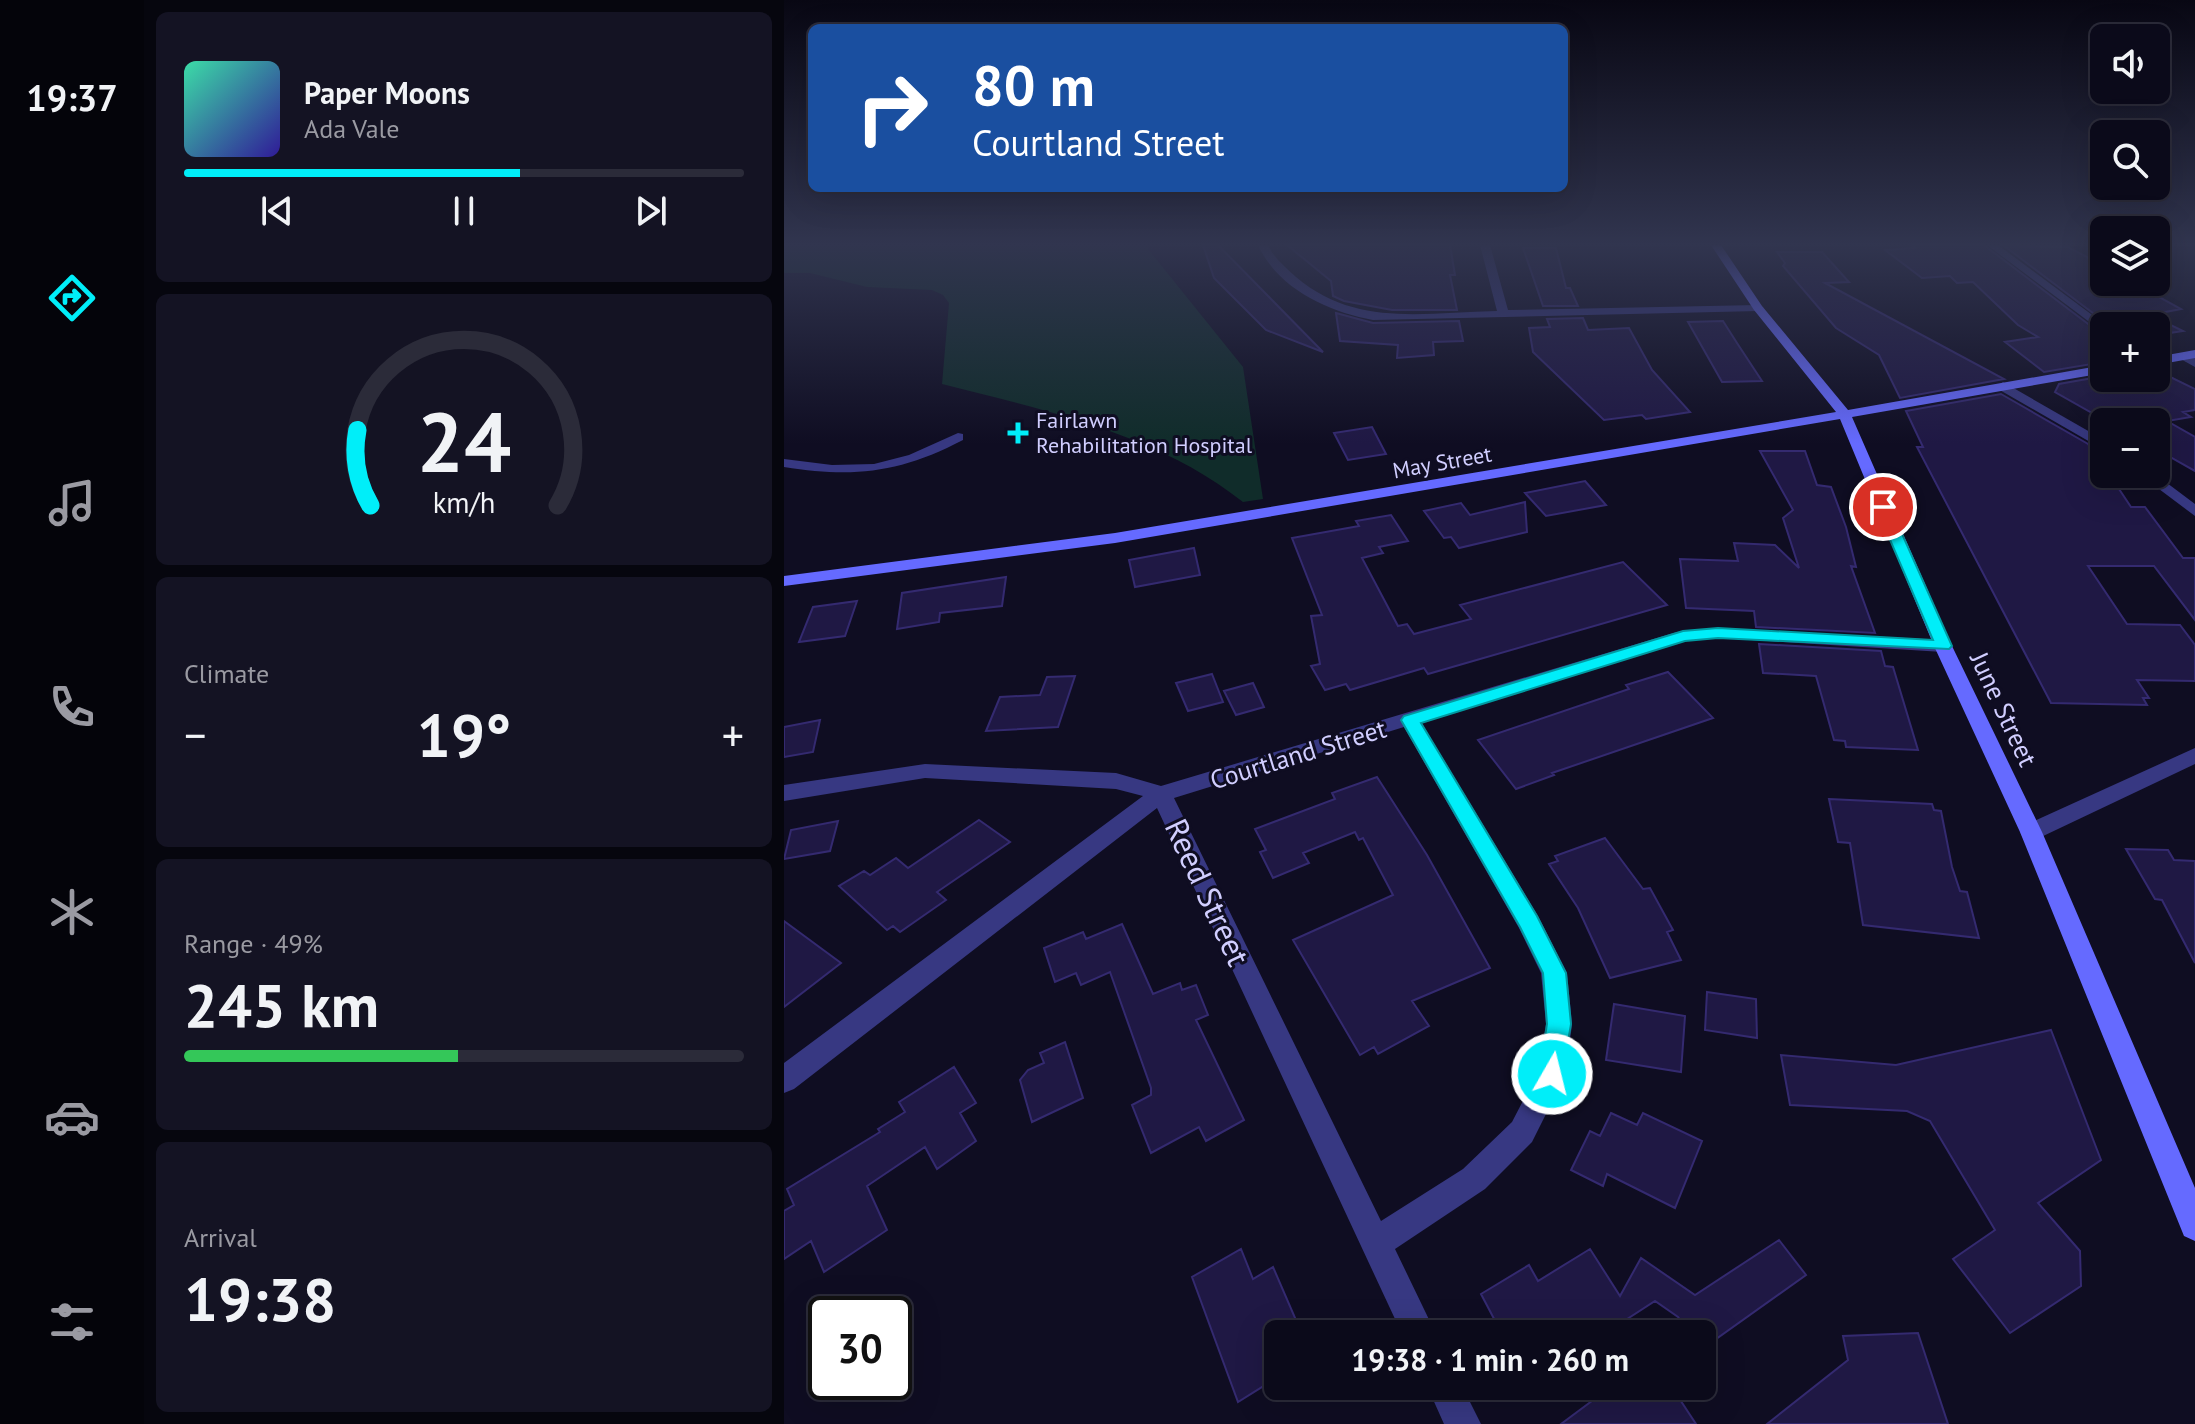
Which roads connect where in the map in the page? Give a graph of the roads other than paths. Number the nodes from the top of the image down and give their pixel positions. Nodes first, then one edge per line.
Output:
1 (1346, 311) edge
2 (1582, 311) edge
3 (1761, 311) edge
4 (1503, 313) joint
5 (2191, 358) edge
6 (2170, 360) edge
7 (2090, 371) edge
8 (2003, 386) junction
9 (1844, 413) junction
10 (958, 437) dead end
11 (2090, 438) edge
12 (784, 463) edge
13 (2165, 488) edge
14 (2195, 511) edge
15 (784, 581) edge
16 (1943, 646) junction
17 (1410, 720) junction
18 (2195, 755) edge
19 (784, 793) edge
20 (1161, 794) junction
21 (2031, 832) junction
22 (784, 1080) edge
23 (2195, 1225) edge
24 (1375, 1244) junction
25 (1412, 1320) edge
26 (1451, 1400) edge
27 (1463, 1424) edge

1 - 4 street
2 - 4 street
3 - 9 street, June Street
5 - 6 street
7 - 8 street, May Street
8 - 9 street, May Street
8 - 11 street
9 - 15 street, May Street
9 - 16 street, June Street
10 - 12 street
13 - 14 street
16 - 17 street, Courtland Street
16 - 21 street, June Street
17 - 20 street, Courtland Street
17 - 24 street
18 - 21 street
19 - 20 street, Reed Street
20 - 22 street, Courtland Street
20 - 24 street, Reed Street
21 - 23 street, June Street
24 - 25 street, Reed Street
26 - 27 street

